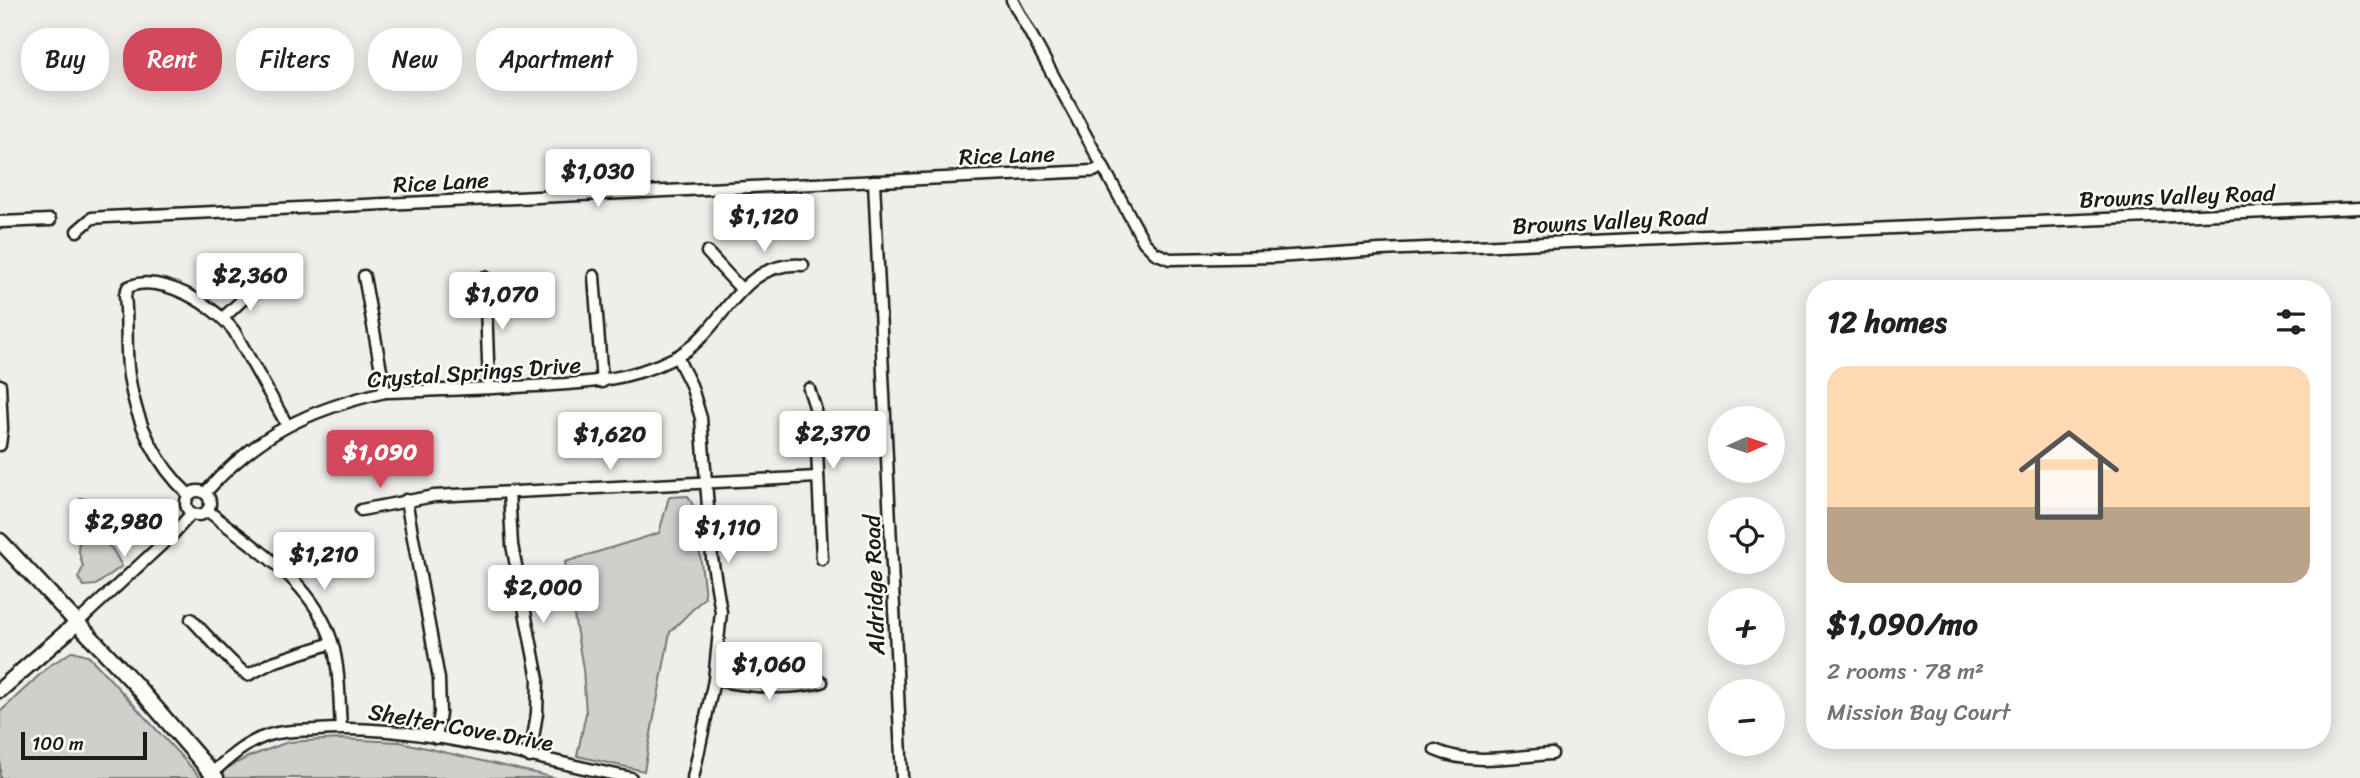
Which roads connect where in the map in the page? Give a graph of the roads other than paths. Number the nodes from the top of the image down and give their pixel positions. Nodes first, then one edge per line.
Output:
1 (1012, 0) edge
2 (1103, 166) junction
3 (874, 181) junction
4 (2360, 208) edge
5 (50, 220) dead end
6 (0, 222) edge
7 (77, 230) dead end
8 (706, 252) dead end
9 (803, 265) dead end
10 (364, 276) dead end
11 (594, 276) dead end
12 (485, 277) dead end
13 (256, 287) dead end
14 (743, 290) junction
15 (224, 317) junction
16 (677, 357) junction
17 (602, 382) junction
18 (0, 385) edge
19 (489, 388) junction
20 (809, 389) dead end
21 (385, 393) junction
22 (287, 425) junction
23 (0, 445) edge
24 (818, 477) junction
25 (708, 483) junction
26 (509, 492) junction
27 (205, 493) junction
28 (189, 495) junction
29 (406, 500) junction
30 (361, 510) dead end
31 (208, 511) junction
32 (191, 514) junction
33 (0, 541) edge
34 (822, 559) dead end
35 (191, 619) dead end
36 (77, 623) junction
37 (332, 643) junction
38 (714, 680) junction
39 (822, 682) dead end
40 (0, 690) edge
41 (341, 728) junction
42 (436, 738) junction
43 (1435, 750) dead end
44 (1552, 754) dead end
45 (530, 757) junction
46 (214, 775) edge
47 (631, 778) edge
48 (693, 778) edge
49 (902, 778) edge

1 - 2 street, Browns Valley Road
2 - 3 street, Rice Lane
2 - 4 street, Browns Valley Road
3 - 7 street, Rice Lane
3 - 49 street, Aldridge Road
5 - 6 street
8 - 14 street
9 - 14 street, Crystal Springs Drive
10 - 21 street
11 - 17 street
12 - 19 street
13 - 15 street
14 - 16 street, Crystal Springs Drive
15 - 22 street
15 - 28 street
16 - 17 street, Crystal Springs Drive
16 - 25 street
17 - 19 street, Crystal Springs Drive
18 - 23 street
19 - 21 street, Crystal Springs Drive
20 - 24 street
21 - 22 street, Crystal Springs Drive
22 - 27 street, Crystal Springs Drive
24 - 25 street
24 - 34 street
25 - 26 street
25 - 38 street
26 - 29 street
26 - 45 street
27 - 28 street
27 - 31 street
28 - 32 street
29 - 30 street
29 - 42 street
31 - 32 street
31 - 37 street
32 - 36 street
33 - 36 street
35 - 37 street
36 - 40 street
36 - 46 street
37 - 41 street
38 - 39 street
38 - 48 street
41 - 42 street, Shelter Cove Drive
41 - 46 street, Shelter Cove Drive
42 - 45 street, Shelter Cove Drive
43 - 44 street
45 - 47 street, Shelter Cove Drive

